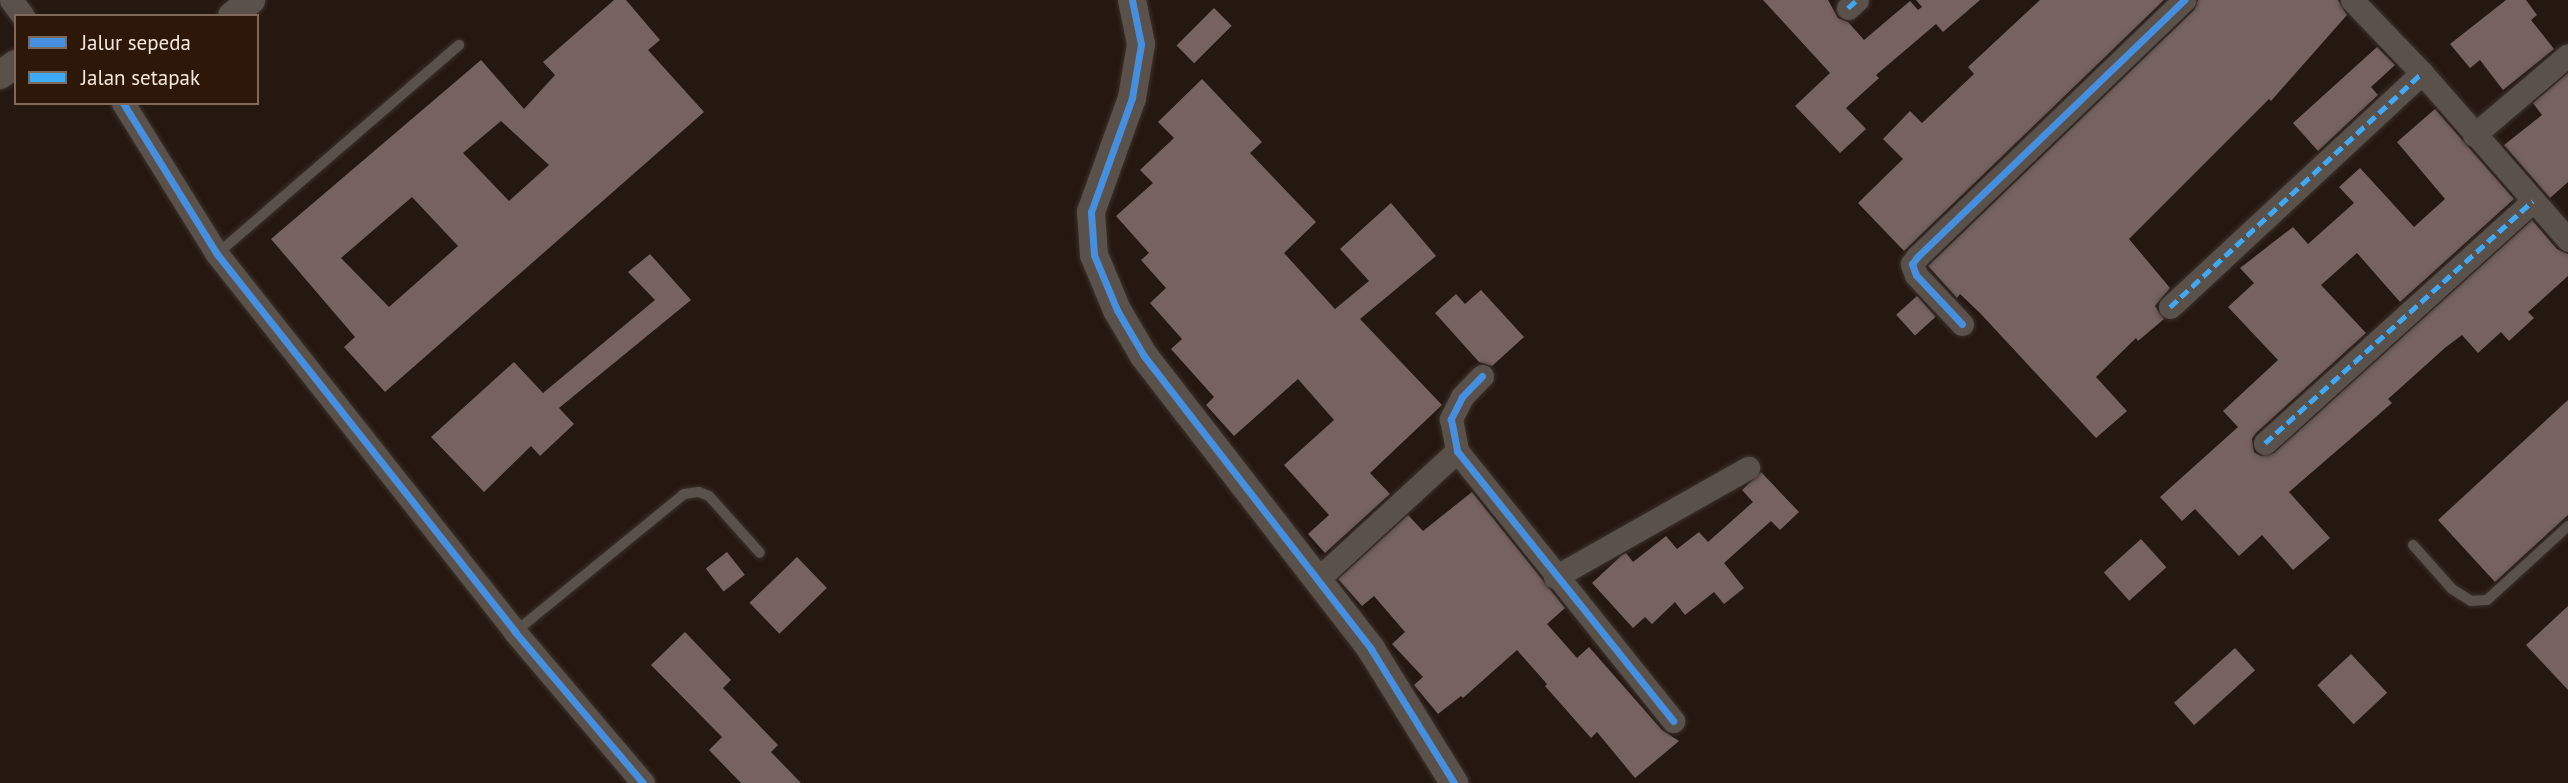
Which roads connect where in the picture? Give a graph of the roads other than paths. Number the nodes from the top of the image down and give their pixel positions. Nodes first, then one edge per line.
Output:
1 (251, 0) edge
2 (1132, 0) edge
3 (2184, 0) edge
4 (2351, 0) edge
5 (234, 14) edge
6 (459, 45) dead end
7 (2568, 55) edge
8 (2422, 72) junction
9 (124, 105) edge
10 (2474, 135) junction
11 (2533, 201) junction
12 (2568, 240) edge
13 (217, 254) junction
14 (2170, 307) dead end
15 (1962, 324) dead end
16 (1482, 376) dead end
17 (2265, 443) dead end
18 (1457, 451) junction
19 (1748, 468) dead end
20 (2568, 526) edge
21 (2413, 545) dead end
22 (760, 552) dead end
23 (1555, 576) junction
24 (1318, 579) junction
25 (515, 632) junction
26 (1673, 721) dead end
27 (643, 783) edge
28 (1454, 783) edge

1 - 5 street
2 - 24 street
3 - 15 street
4 - 8 street
6 - 13 lane
7 - 10 street
8 - 10 street
8 - 14 street
9 - 13 street
10 - 11 street
11 - 12 street
11 - 17 street
13 - 25 street
16 - 18 street
18 - 23 street
18 - 24 street
19 - 23 street
20 - 21 lane
22 - 25 lane
23 - 26 street
24 - 28 street
25 - 27 street

